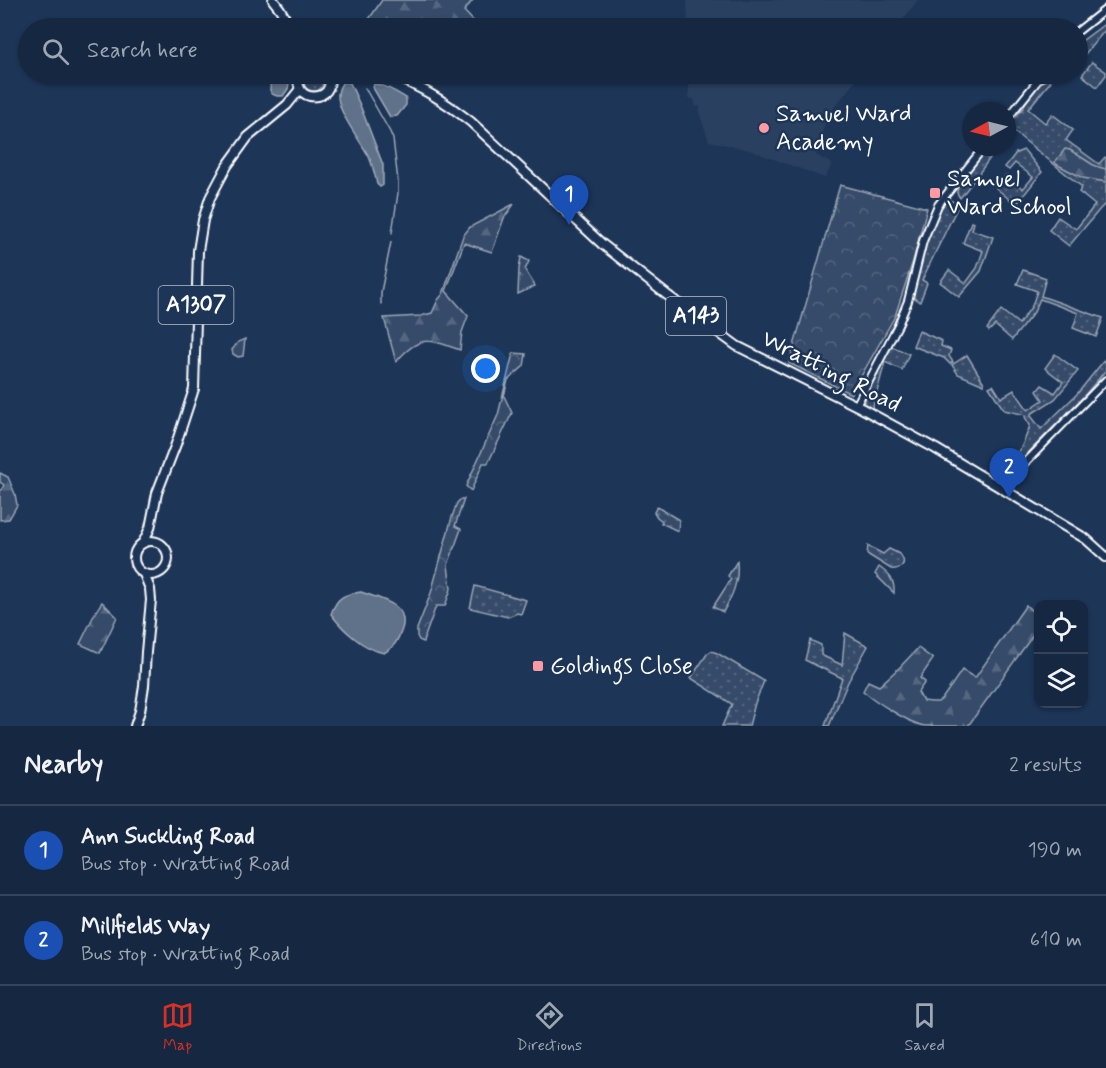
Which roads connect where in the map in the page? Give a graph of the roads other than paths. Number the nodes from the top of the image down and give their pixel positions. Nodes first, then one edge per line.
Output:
1 (273, 0) edge
2 (1106, 9) edge
3 (285, 18) edge
4 (1088, 23) edge
5 (299, 84) edge
6 (329, 84) edge
7 (413, 84) edge
8 (1035, 84) edge
9 (300, 89) junction
10 (308, 96) junction
11 (286, 105) junction
12 (1016, 107) edge
13 (977, 156) edge
14 (1106, 380) edge
15 (856, 406) junction
16 (1007, 492) junction
17 (150, 528) junction
18 (155, 542) junction
19 (143, 543) junction
20 (1106, 557) edge
21 (144, 574) junction
22 (155, 575) junction
23 (150, 589) junction
24 (135, 726) edge

1 - 3 main road
2 - 4 street
5 - 9 main road
6 - 10 main road
7 - 15 main road, Wratting Road / A143
8 - 12 street
9 - 10 main road
9 - 11 main road
10 - 11 main road
11 - 17 main road, A1307
13 - 15 street
14 - 16 street
15 - 16 main road, Wratting Road / A143
16 - 20 main road, Wratting Road / A143
17 - 18 main road
17 - 19 main road
18 - 19 main road
18 - 22 main road
19 - 21 main road
21 - 22 main road
21 - 23 main road
22 - 23 main road
23 - 24 main road

